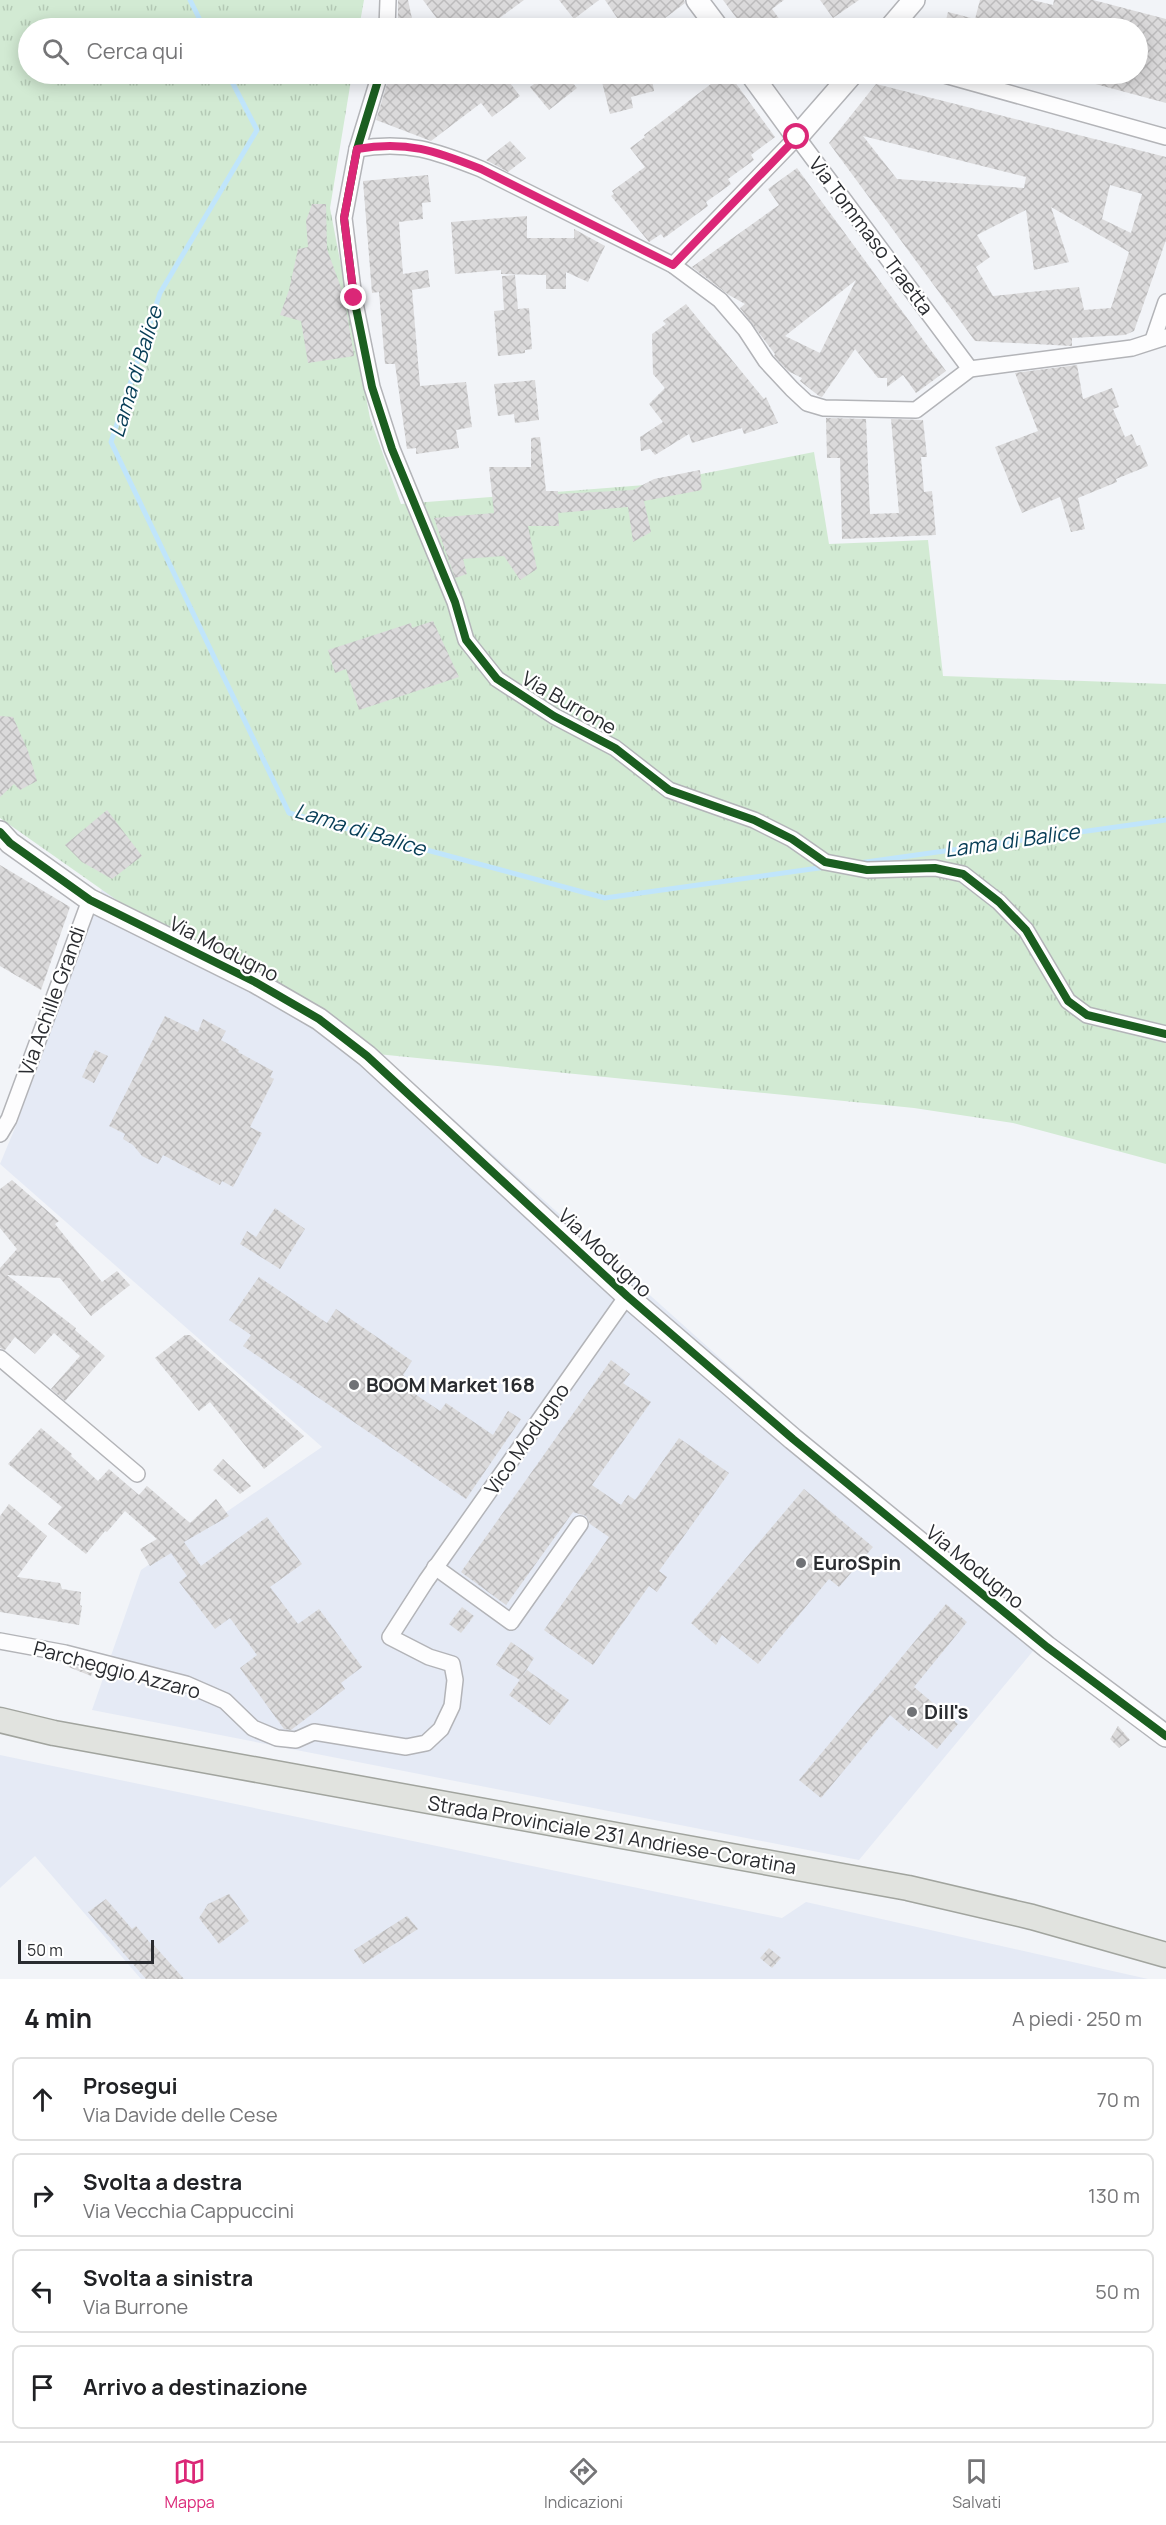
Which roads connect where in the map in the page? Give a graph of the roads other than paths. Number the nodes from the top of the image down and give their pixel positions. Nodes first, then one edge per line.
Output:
1 (388, 0) edge
2 (914, 0) edge
3 (700, 1) edge
4 (387, 18) edge
5 (711, 18) edge
6 (899, 18) edge
7 (377, 84) edge
8 (758, 84) edge
9 (843, 84) edge
10 (977, 84) edge
11 (797, 137) junction
12 (1166, 137) edge
13 (357, 149) junction
14 (673, 265) junction
15 (1166, 302) edge
16 (1159, 338) edge
17 (970, 369) junction
18 (0, 832) edge
19 (90, 900) junction
20 (1166, 1034) edge
21 (0, 1134) edge
22 (627, 1296) junction
23 (0, 1358) edge
24 (138, 1474) dead end
25 (580, 1524) dead end
26 (435, 1568) junction
27 (426, 1581) joint
28 (0, 1641) edge
29 (0, 1720) edge
30 (0, 1726) edge
31 (54, 1733) junction
32 (1166, 1736) edge
33 (1166, 1955) edge

1 - 4 street
2 - 6 street
3 - 5 street
7 - 13 street, Via Burrone
8 - 11 street, Via Tommaso Traetta
9 - 11 street
10 - 12 street
11 - 14 street
11 - 17 street, Via Tommaso Traetta
13 - 14 street
13 - 20 street, Via Burrone
14 - 17 street
15 - 16 street
16 - 17 street
18 - 19 street, Via Modugno
19 - 21 street, Via Achille Grandi
19 - 22 street, Via Modugno
22 - 26 street, Vico Modugno
22 - 32 street, Via Modugno
23 - 24 street
25 - 26 street
26 - 27 street, Vico Modugno
27 - 28 street, Parcheggio Azzaro
29 - 31 main road, Strada Provinciale 231 Andriese-Coratina
30 - 31 main road, Strada Provinciale 231 Andriese-Coratina
31 - 33 main road, Strada Provinciale 231 Andriese-Coratina

